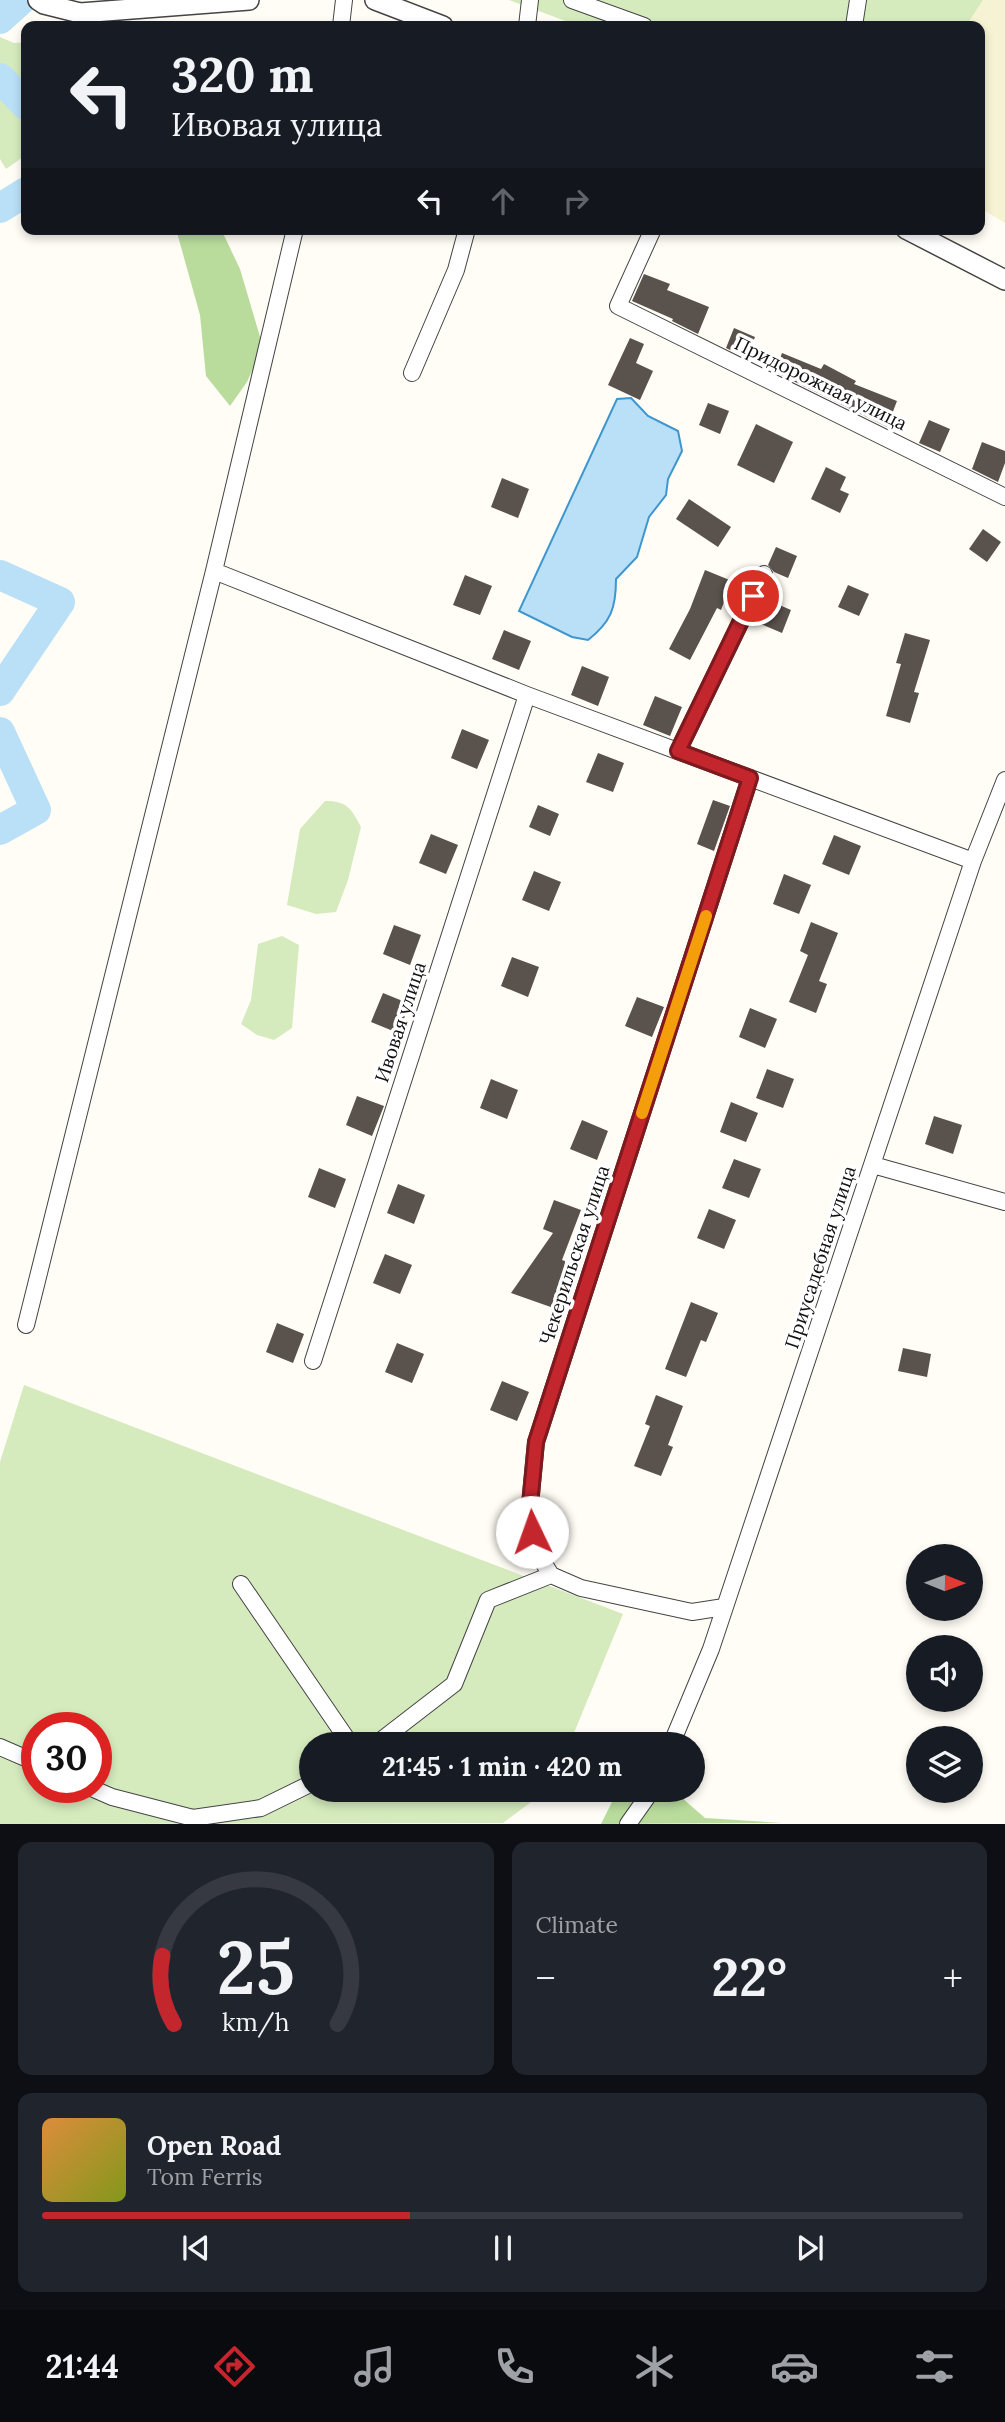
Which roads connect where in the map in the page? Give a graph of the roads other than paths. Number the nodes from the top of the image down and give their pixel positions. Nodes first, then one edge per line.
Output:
1 (249, 0) edge
2 (344, 0) edge
3 (375, 0) edge
4 (530, 0) edge
5 (572, 0) edge
6 (858, 0) edge
7 (41, 2) edge
8 (342, 21) edge
9 (430, 21) edge
10 (528, 21) edge
11 (630, 21) edge
12 (855, 21) edge
13 (294, 235) edge
14 (465, 235) edge
15 (650, 235) edge
16 (918, 235) edge
17 (1005, 280) edge
18 (412, 373) dead end
19 (1005, 497) edge
20 (214, 571) junction
21 (764, 574) dead end
22 (527, 695) junction
23 (678, 751) junction
24 (750, 778) junction
25 (1005, 780) edge
26 (973, 860) junction
27 (873, 1165) junction
28 (1005, 1202) edge
29 (26, 1325) dead end
30 (313, 1361) dead end
31 (551, 1575) junction
32 (242, 1584) dead end
33 (724, 1607) junction
34 (342, 1732) edge
35 (392, 1732) edge
36 (676, 1732) edge
37 (0, 1747) edge
38 (21, 1756) edge
39 (299, 1789) edge
40 (112, 1797) edge
41 (644, 1802) edge
42 (628, 1824) edge

1 - 7 street
2 - 8 street
3 - 9 street
4 - 10 street
5 - 11 street
6 - 12 street
13 - 20 street
14 - 18 street
15 - 19 street, Придорожная улица
16 - 17 street
20 - 22 street
20 - 29 street
21 - 23 street
22 - 23 street
22 - 30 street, Ивовая улица
23 - 24 street
24 - 26 street
24 - 31 street, Чекерильская улица
25 - 26 street, Приусадебная улица
26 - 27 street, Приусадебная улица
27 - 28 street
27 - 33 street, Приусадебная улица
31 - 33 street
31 - 35 street
32 - 34 street
33 - 36 street, Приусадебная улица
37 - 38 street
39 - 40 street
41 - 42 street

